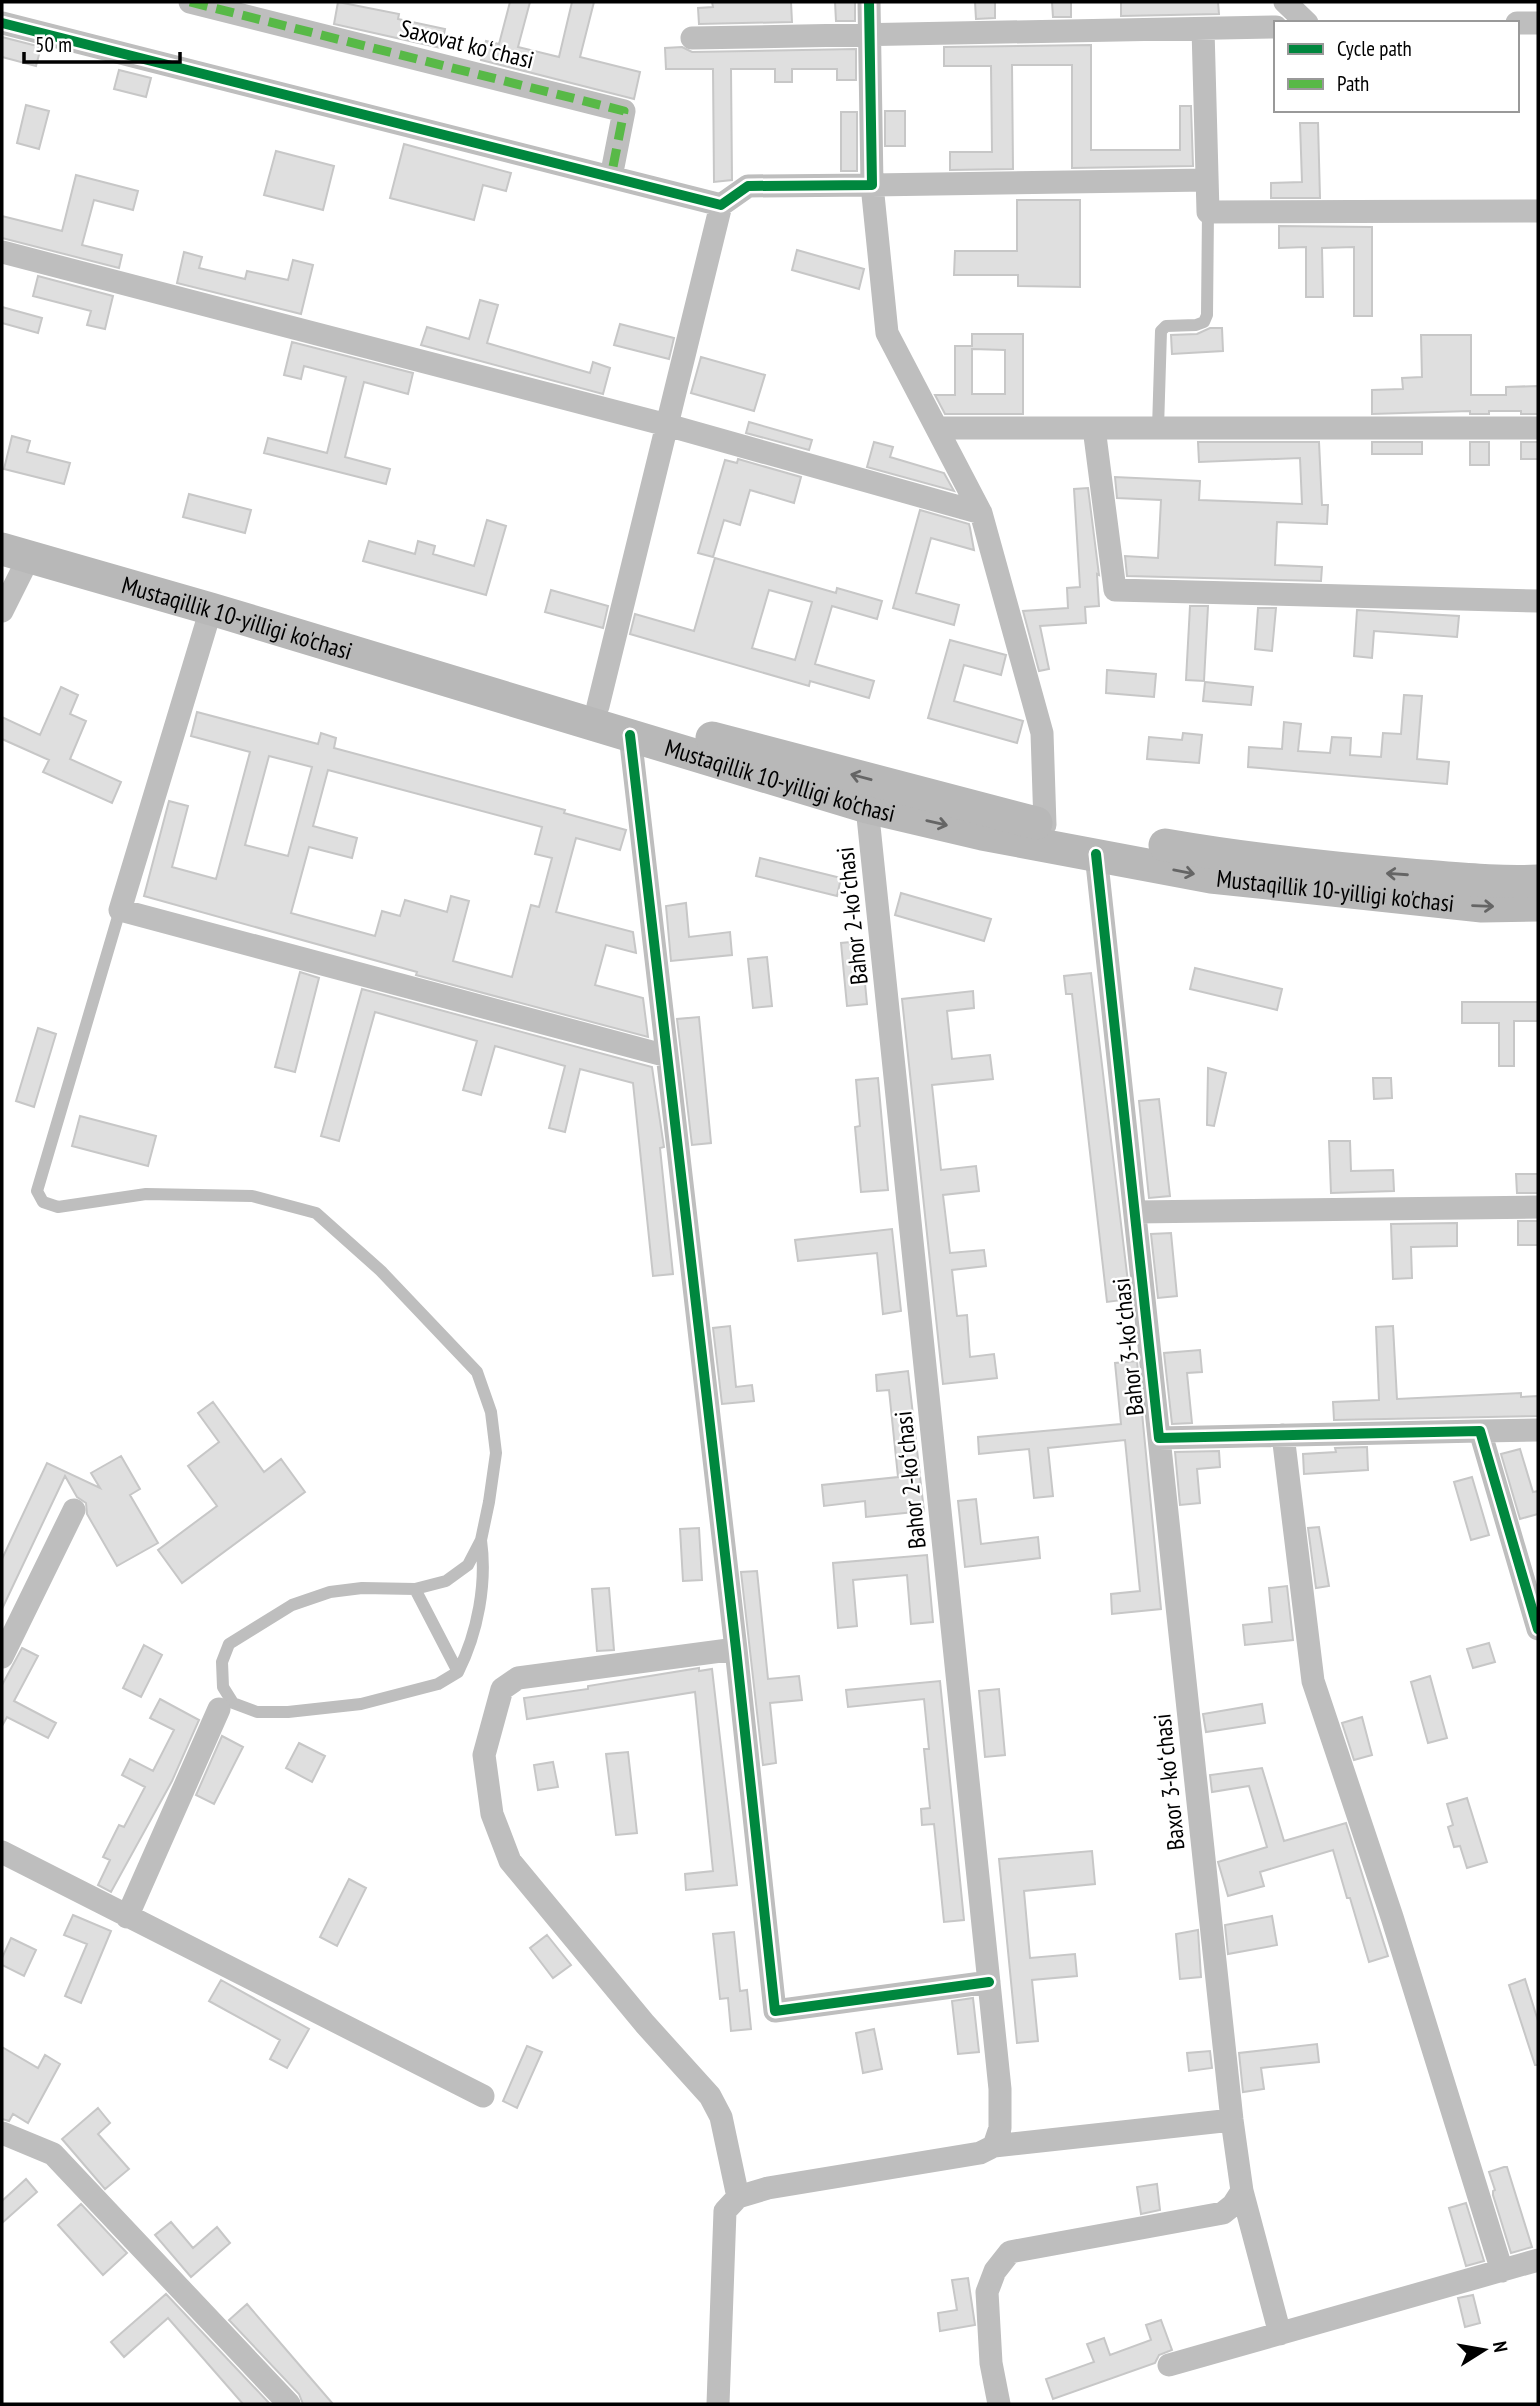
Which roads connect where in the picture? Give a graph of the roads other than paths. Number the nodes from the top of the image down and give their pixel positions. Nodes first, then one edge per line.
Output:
1 (190, 2) edge
2 (869, 2) edge
3 (1285, 2) edge
4 (1305, 21) edge
5 (2, 23) edge
6 (1519, 23) edge
7 (1538, 23) edge
8 (1274, 27) edge
9 (1203, 29) junction
10 (869, 34) junction
11 (692, 38) dead end
12 (611, 177) junction
13 (1207, 180) junction
14 (872, 185) junction
15 (721, 205) junction
16 (1538, 211) edge
17 (1208, 212) junction
18 (2, 252) edge
19 (667, 425) junction
20 (937, 428) junction
21 (1094, 428) junction
22 (1158, 428) junction
23 (1538, 428) edge
24 (981, 513) junction
25 (2, 525) edge
26 (15, 553) edge
27 (1538, 601) edge
28 (211, 609) junction
29 (2, 611) edge
30 (598, 706) junction
31 (630, 735) junction
32 (867, 807) junction
33 (1045, 825) junction
34 (1096, 854) junction
35 (1538, 881) edge
36 (1538, 905) edge
37 (120, 910) junction
38 (667, 1056) junction
39 (1538, 1207) edge
40 (1135, 1212) junction
41 (1538, 1430) edge
42 (1480, 1432) junction
43 (1283, 1435) junction
44 (1159, 1438) junction
45 (74, 1510) dead end
46 (481, 1540) junction
47 (415, 1589) junction
48 (1538, 1629) edge
49 (736, 1648) junction
50 (2, 1657) edge
51 (458, 1672) junction
52 (219, 1709) dead end
53 (2, 1852) edge
54 (127, 1917) junction
55 (989, 1982) junction
56 (483, 2096) dead end
57 (1232, 2120) junction
58 (2, 2133) edge
59 (994, 2146) junction
60 (1242, 2191) junction
61 (738, 2197) junction
62 (1538, 2260) edge
63 (1502, 2271) junction
64 (1280, 2334) junction
65 (1169, 2365) dead end
66 (289, 2404) edge
67 (718, 2404) edge
68 (999, 2404) edge

1 - 12 street, Saxovat koʻchasi
2 - 10 street
3 - 4 street
5 - 12 street
6 - 7 street
8 - 9 street
9 - 10 street
9 - 13 street
10 - 11 street
10 - 14 street
12 - 15 street
13 - 14 street
13 - 17 street
14 - 15 street
14 - 20 street
15 - 19 street
16 - 17 street
17 - 22 lane
18 - 19 street
19 - 24 street
19 - 30 street
20 - 21 street
20 - 24 street
21 - 22 street
21 - 27 street
22 - 23 street
24 - 33 street
25 - 30 main road, Mustaqillik 10-yilligi ko'chasi
26 - 28 main road, Mustaqillik 10-yilligi ko'chasi
26 - 29 street
28 - 31 main road, Mustaqillik 10-yilligi ko'chasi
28 - 37 street
33 -> 30 main road, Mustaqillik 10-yilligi ko'chasi
31 - 32 main road, Mustaqillik 10-yilligi ko'chasi
31 - 38 street
32 -> 34 main road, Mustaqillik 10-yilligi ko'chasi
32 - 55 street, Bahor 2-koʻchasi
35 -> 33 main road, Mustaqillik 10-yilligi ko'chasi
34 -> 36 main road, Mustaqillik 10-yilligi ko'chasi
34 - 40 street, Bahor 3-koʻchasi
37 - 38 street
37 - 46 lane
38 - 49 street
39 - 40 street
40 - 44 street, Bahor 3-koʻchasi
41 - 42 street, Bahor 3-koʻchasi
42 - 43 street, Bahor 3-koʻchasi
42 - 48 street
43 - 44 street, Bahor 3-koʻchasi
43 - 63 street
44 - 57 street, Baxor 3-koʻchasi
45 - 50 street
46 - 47 lane
46 - 51 lane
47 - 51 lane
47 - 51 lane
49 - 55 street
49 - 61 street
52 - 54 street
53 - 54 street
54 - 56 street
55 - 59 street, Bahor 2-koʻchasi
57 - 59 street
57 - 60 street, Baxor 3-koʻchasi
58 - 66 street
59 - 61 street
60 - 64 street, Baxor 3-koʻchasi
60 - 68 street
61 - 67 street
62 - 63 street
63 - 64 street
64 - 65 street

